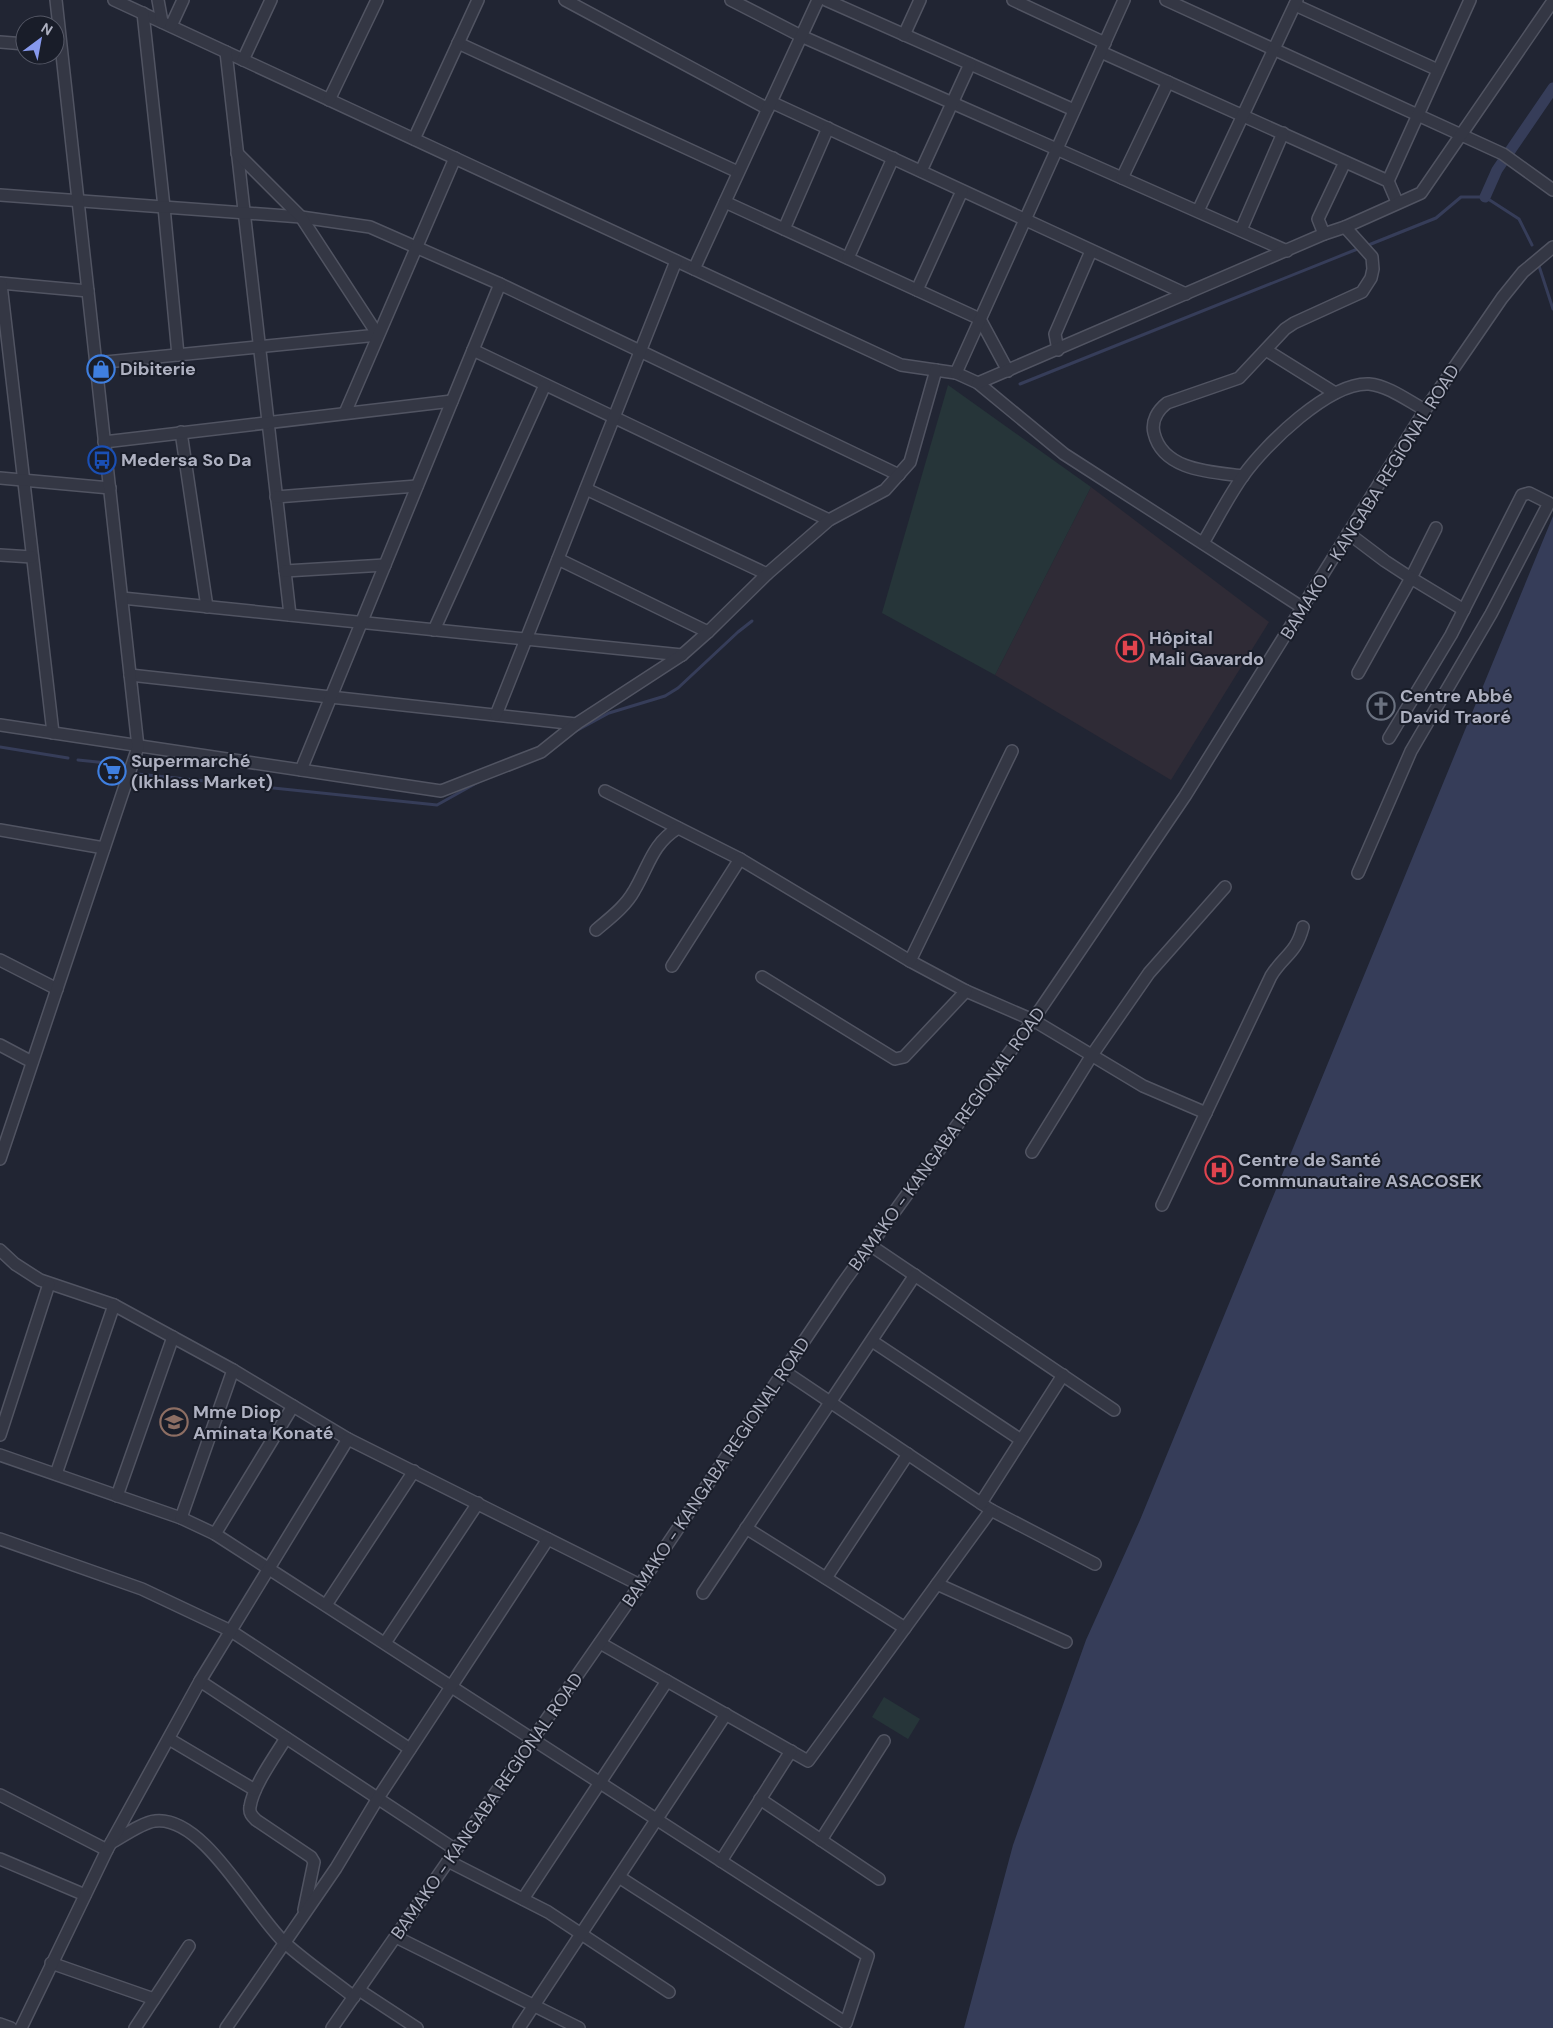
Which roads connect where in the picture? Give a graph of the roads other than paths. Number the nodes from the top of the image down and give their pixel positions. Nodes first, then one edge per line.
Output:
1 (56, 0) edge
2 (114, 0) edge
3 (158, 0) edge
4 (183, 0) edge
5 (271, 0) edge
6 (377, 0) edge
7 (478, 0) edge
8 (565, 0) edge
9 (731, 0) edge
10 (818, 0) edge
11 (826, 0) edge
12 (920, 0) edge
13 (1013, 0) edge
14 (1124, 0) edge
15 (1166, 0) edge
16 (1470, 0) edge
17 (1553, 1) edge
18 (1296, 2) edge
19 (143, 13) junction
20 (57, 15) edge
21 (167, 24) junction
22 (904, 35) junction
23 (801, 36) junction
24 (0, 42) edge
25 (15, 43) edge
26 (458, 43) junction
27 (1103, 48) junction
28 (1274, 50) junction
29 (226, 52) junction
30 (242, 60) junction
31 (970, 64) junction
32 (60, 65) edge
33 (1438, 70) junction
34 (1168, 82) junction
35 (329, 100) junction
36 (952, 103) junction
37 (769, 105) junction
38 (1074, 110) junction
39 (1418, 115) junction
40 (1243, 116) junction
41 (828, 128) junction
42 (1283, 133) junction
43 (1462, 135) junction
44 (414, 139) junction
45 (1057, 149) junction
46 (237, 153) junction
47 (455, 158) junction
48 (892, 158) junction
49 (1345, 162) junction
50 (921, 171) junction
51 (738, 172) junction
52 (1122, 178) junction
53 (1388, 181) junction
54 (1553, 190) edge
55 (962, 191) junction
56 (0, 195) edge
57 (79, 201) junction
58 (725, 202) junction
59 (1397, 202) junction
60 (164, 207) junction
61 (1198, 211) junction
62 (245, 213) junction
63 (301, 217) junction
64 (1025, 220) junction
65 (1345, 227) junction
66 (784, 229) junction
67 (1240, 230) junction
68 (1324, 234) junction
69 (416, 247) junction
70 (1552, 247) edge
71 (1091, 250) junction
72 (1287, 251) junction
73 (848, 258) junction
74 (676, 261) junction
75 (694, 269) junction
76 (1, 283) edge
77 (500, 284) junction
78 (917, 290) junction
79 (88, 291) junction
80 (1186, 294) junction
81 (980, 319) junction
82 (378, 335) junction
83 (259, 347) junction
84 (472, 350) junction
85 (1058, 350) junction
86 (1266, 350) junction
87 (640, 351) junction
88 (178, 355) junction
89 (96, 363) junction
90 (936, 370) junction
91 (1008, 372) junction
92 (956, 373) junction
93 (978, 383) junction
94 (545, 385) junction
95 (1335, 393) junction
96 (452, 401) junction
97 (1425, 410) junction
98 (345, 413) junction
99 (614, 418) junction
100 (268, 422) junction
101 (181, 432) junction
102 (104, 442) junction
103 (899, 475) junction
104 (1243, 476) junction
105 (0, 478) edge
106 (23, 480) junction
107 (417, 486) junction
108 (110, 488) junction
109 (586, 489) junction
110 (276, 497) junction
111 (829, 520) junction
112 (1436, 528) dead end
113 (1348, 533) junction
114 (1203, 542) junction
115 (0, 555) edge
116 (32, 557) junction
117 (558, 559) junction
118 (385, 565) junction
119 (285, 571) junction
120 (767, 574) junction
121 (1411, 578) junction
122 (122, 598) junction
123 (207, 607) junction
124 (1303, 608) junction
125 (1464, 610) junction
126 (290, 615) junction
127 (361, 623) junction
128 (434, 630) junction
129 (708, 632) junction
130 (526, 640) junction
131 (682, 655) junction
132 (1358, 673) dead end
133 (130, 676) junction
134 (330, 697) junction
135 (496, 715) junction
136 (0, 724) edge
137 (576, 724) junction
138 (53, 733) junction
139 (1389, 738) dead end
140 (138, 746) junction
141 (1012, 751) dead end
142 (300, 770) junction
143 (605, 791) dead end
144 (678, 828) junction
145 (0, 830) edge
146 (104, 848) junction
147 (740, 858) junction
148 (1358, 874) dead end
149 (1225, 887) dead end
150 (1303, 928) dead end
151 (596, 930) dead end
152 (0, 960) edge
153 (910, 961) junction
154 (672, 966) dead end
155 (762, 977) dead end
156 (57, 989) junction
157 (966, 991) junction
158 (1033, 1020) junction
159 (0, 1045) edge
160 (1092, 1055) junction
161 (32, 1062) junction
162 (1206, 1113) junction
163 (3, 1137) edge
164 (1032, 1152) dead end
165 (0, 1159) edge
166 (1162, 1205) dead end
167 (870, 1245) junction
168 (0, 1250) edge
169 (916, 1276) junction
170 (49, 1284) junction
171 (114, 1305) junction
172 (173, 1337) junction
173 (872, 1341) junction
174 (233, 1370) junction
175 (784, 1371) junction
176 (1063, 1375) junction
177 (830, 1402) junction
178 (293, 1406) junction
179 (1114, 1410) dead end
180 (0, 1435) edge
181 (348, 1439) junction
182 (1021, 1440) junction
183 (908, 1454) junction
184 (0, 1455) edge
185 (414, 1471) junction
186 (56, 1474) junction
187 (117, 1496) junction
188 (478, 1503) junction
189 (986, 1506) junction
190 (181, 1518) junction
191 (746, 1528) junction
192 (215, 1534) junction
193 (0, 1539) edge
194 (548, 1539) junction
195 (1095, 1564) dead end
196 (269, 1568) junction
197 (826, 1578) junction
198 (937, 1584) junction
199 (640, 1585) junction
200 (703, 1593) dead end
201 (326, 1605) junction
202 (905, 1628) junction
203 (231, 1631) junction
204 (1066, 1642) dead end
205 (384, 1643) junction
206 (600, 1643) junction
207 (200, 1681) junction
208 (667, 1681) junction
209 (451, 1686) junction
210 (726, 1714) junction
211 (286, 1738) junction
212 (169, 1739) junction
213 (533, 1739) junction
214 (884, 1741) dead end
215 (410, 1749) junction
216 (791, 1751) junction
217 (600, 1782) junction
218 (255, 1790) junction
219 (0, 1795) edge
220 (378, 1798) junction
221 (760, 1799) junction
222 (657, 1819) junction
223 (821, 1840) junction
224 (109, 1846) junction
225 (456, 1850) junction
226 (0, 1859) edge
227 (448, 1861) junction
228 (721, 1861) junction
229 (619, 1877) junction
230 (879, 1879) dead end
231 (85, 1895) junction
232 (522, 1899) junction
233 (303, 1914) junction
234 (581, 1934) junction
235 (396, 1937) junction
236 (284, 1942) junction
237 (189, 1946) dead end
238 (51, 1963) junction
239 (669, 1992) dead end
240 (356, 1993) junction
241 (154, 1999) junction
242 (534, 2005) junction
243 (0, 2024) edge
244 (11, 2028) edge
245 (21, 2028) edge
246 (135, 2028) edge
247 (226, 2028) edge
248 (332, 2028) edge
249 (417, 2028) edge
250 (519, 2028) edge
251 (579, 2028) edge

1 - 20 street
2 - 19 street
3 - 21 street
4 - 21 street
5 - 30 street
6 - 35 street
7 - 26 street
8 - 37 street
9 - 23 street
10 - 23 street
11 - 22 street
12 - 22 street
13 - 27 street
14 - 27 street
15 - 28 street
16 - 33 street
17 - 43 street
18 - 28 street
18 - 33 street
19 - 21 street
19 - 60 street
21 - 29 street
22 - 31 street
23 - 36 street
23 - 37 street
24 - 25 street
26 - 44 street
26 - 51 street
27 - 34 street
27 - 38 street
28 - 39 street
28 - 40 street
29 - 30 street
29 - 46 street
30 - 35 street
31 - 36 street
31 - 38 street
32 - 57 street
33 - 39 street
34 - 40 street
34 - 52 street
35 - 44 street
36 - 45 street
36 - 50 street
37 - 41 street
37 - 51 street
38 - 45 street
39 - 43 street
39 - 53 street
40 - 42 street
40 - 61 street
41 - 48 street
41 - 66 street
42 - 49 street
42 - 67 street
43 - 54 street
43 - 59 street
44 - 47 street
45 - 52 street
45 - 64 street
46 - 62 street
46 - 63 street
47 - 69 street
47 - 74 street
48 - 50 street
48 - 73 street
49 - 53 street
49 - 68 street
50 - 55 street
51 - 58 street
52 - 61 street
53 - 59 street
55 - 64 street
55 - 78 street
56 - 57 street
57 - 60 street
57 - 79 street
58 - 66 street
58 - 75 street
59 - 65 street
60 - 62 street
60 - 88 street
61 - 67 street
62 - 63 street
62 - 83 street
63 - 69 street
63 - 82 street
64 - 71 street
64 - 81 street
65 - 68 street
65 - 86 street
66 - 73 street
67 - 72 street
68 - 72 street
69 - 77 street
69 - 82 street
70 - 97 street, BAMAKO - KANGABA REGIONAL ROAD
71 - 80 street
71 - 85 street
72 - 80 street
73 - 78 street
74 - 75 street
74 - 87 street
75 - 90 street
76 - 79 street
76 - 106 street
77 - 84 street
77 - 87 street
78 - 81 street
79 - 89 street
80 - 85 street
81 - 91 street
81 - 92 street
82 - 83 street
82 - 98 street
83 - 88 street
83 - 100 street
84 - 94 street
84 - 96 street
85 - 91 street
86 - 95 street
86 - 104 street
87 - 99 street
87 - 103 street
88 - 89 street
89 - 102 street
90 - 92 street
90 - 103 street
91 - 93 street
92 - 93 street
93 - 114 street
94 - 99 street
94 - 128 street
95 - 97 street
95 - 104 street
96 - 98 street
96 - 107 street
97 - 113 street, BAMAKO - KANGABA REGIONAL ROAD
98 - 100 street
99 - 109 street
99 - 111 street
100 - 101 street
100 - 110 street
101 - 102 street
101 - 123 street
102 - 108 street
103 - 111 street
104 - 114 street
105 - 106 street
106 - 108 street
106 - 116 street
107 - 110 street
107 - 118 street
108 - 122 street
109 - 117 street
109 - 120 street
110 - 119 street
111 - 120 street
112 - 121 street
113 - 121 street
113 - 124 street, BAMAKO - KANGABA REGIONAL ROAD
114 - 124 street
115 - 116 street
116 - 138 street
117 - 129 street
117 - 130 street
118 - 119 street
118 - 127 street
119 - 126 street
120 - 129 street
121 - 125 street
121 - 132 street
122 - 123 street
122 - 133 street
123 - 126 street
124 - 158 street, BAMAKO - KANGABA REGIONAL ROAD
125 - 139 street
125 - 148 street
126 - 127 street
127 - 128 street
127 - 134 street
128 - 130 street
129 - 131 street
130 - 131 street
130 - 135 street
131 - 137 street
133 - 134 street
133 - 140 street
134 - 135 street
134 - 142 street
135 - 137 street
136 - 138 street
137 - 142 street
138 - 140 street
140 - 142 street
140 - 146 street
141 - 153 street
143 - 144 street
144 - 147 street
144 - 151 street
145 - 146 street
146 - 156 street
147 - 153 street
147 - 154 street
149 - 160 street
150 - 162 street
152 - 156 street
153 - 157 street
155 - 157 street
156 - 161 street
157 - 158 street
158 - 160 street
158 - 167 street, BAMAKO - KANGABA REGIONAL ROAD
159 - 161 street
160 - 162 street
160 - 164 street
161 - 163 street
162 - 166 street
163 - 165 street
167 - 169 street
167 - 175 street, BAMAKO - KANGABA REGIONAL ROAD
168 - 170 street
169 - 173 street
169 - 176 street
170 - 171 street
170 - 180 street
171 - 172 street
171 - 186 street
172 - 174 street
172 - 187 street
173 - 177 street
173 - 182 street
174 - 178 street
174 - 190 street
175 - 177 street
175 - 199 street, BAMAKO - KANGABA REGIONAL ROAD
176 - 179 street
176 - 182 street
177 - 183 street
177 - 191 street
178 - 181 street
178 - 192 street
181 - 185 street
181 - 196 street
182 - 189 street
183 - 189 street
183 - 197 street
184 - 186 street
185 - 188 street
185 - 201 street
186 - 187 street
187 - 190 street
188 - 194 street
188 - 205 street
189 - 195 street
189 - 198 street
190 - 192 street
191 - 197 street
191 - 200 street
192 - 196 street
193 - 203 street
194 - 199 street
194 - 209 street
196 - 201 street
196 - 203 street
197 - 202 street
198 - 202 street
198 - 204 street
199 - 206 street, BAMAKO - KANGABA REGIONAL ROAD
201 - 205 street
202 - 216 street
203 - 207 street
203 - 215 street
205 - 209 street
206 - 208 street
206 - 213 street, BAMAKO - KANGABA REGIONAL ROAD
207 - 211 street
207 - 212 street
208 - 210 street
208 - 217 street
209 - 213 street
209 - 215 street
210 - 216 street
210 - 222 street
211 - 218 street
211 - 220 street
212 - 218 street
212 - 224 street
213 - 217 street
213 - 225 street, BAMAKO - KANGABA REGIONAL ROAD
214 - 223 street
215 - 220 street
216 - 221 street
217 - 222 street
217 - 232 street
218 - 233 street
219 - 224 street
220 - 225 street
220 - 233 street
221 - 223 street
221 - 228 street
222 - 228 street
222 - 229 street
223 - 230 street
224 - 231 street
224 - 236 street
225 - 227 street, BAMAKO - KANGABA REGIONAL ROAD
226 - 231 street
227 - 232 street
227 - 235 street, BAMAKO - KANGABA REGIONAL ROAD
228 - 229 street
229 - 234 street
231 - 238 street
232 - 234 street
233 - 236 street
234 - 239 street
234 - 242 street
235 - 240 street, BAMAKO - KANGABA REGIONAL ROAD
235 - 242 street
236 - 240 street
236 - 247 street
237 - 241 street
238 - 241 street
238 - 245 street
240 - 248 street, BAMAKO - KANGABA REGIONAL ROAD
240 - 249 street
241 - 246 street
242 - 250 street
242 - 251 street
243 - 244 street

